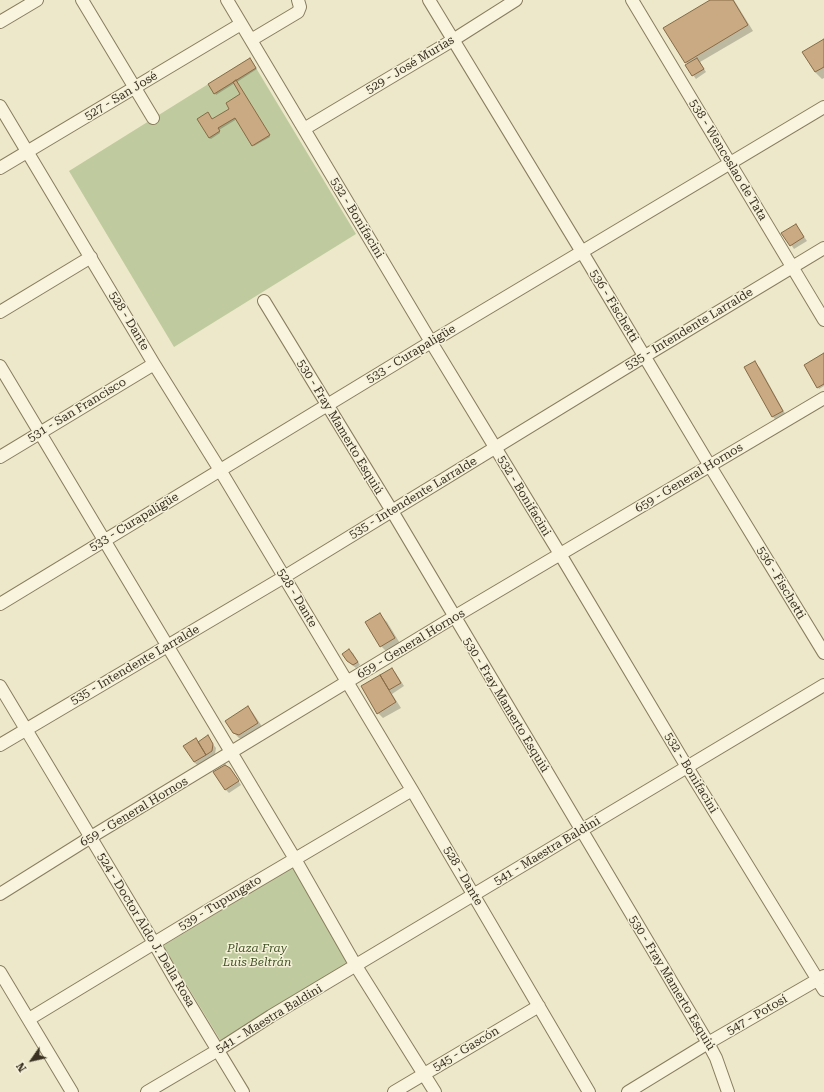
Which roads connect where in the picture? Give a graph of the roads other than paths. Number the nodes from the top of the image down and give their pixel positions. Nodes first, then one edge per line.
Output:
1 (37, 0) edge
2 (82, 0) edge
3 (227, 0) edge
4 (298, 0) edge
5 (429, 0) edge
6 (516, 0) edge
7 (632, 0) edge
8 (0, 22) edge
9 (241, 24) junction
10 (251, 40) junction
11 (452, 40) junction
12 (135, 88) junction
13 (0, 106) edge
14 (824, 108) edge
15 (153, 118) dead end
16 (304, 129) junction
17 (28, 152) junction
18 (731, 164) junction
19 (0, 168) edge
20 (824, 248) edge
21 (582, 252) junction
22 (91, 257) junction
23 (792, 267) junction
24 (264, 301) dead end
25 (0, 312) edge
26 (824, 320) edge
27 (431, 342) junction
28 (644, 356) junction
29 (154, 364) junction
30 (0, 366) edge
31 (824, 398) edge
32 (327, 405) junction
33 (40, 433) junction
34 (496, 448) junction
35 (0, 457) edge
36 (710, 466) junction
37 (220, 470) junction
38 (392, 511) junction
39 (105, 540) junction
40 (560, 554) junction
41 (284, 578) junction
42 (0, 604) edge
43 (454, 618) junction
44 (167, 646) junction
45 (824, 653) edge
46 (347, 682) junction
47 (0, 686) edge
48 (824, 686) edge
49 (26, 729) junction
50 (0, 745) edge
51 (232, 752) junction
52 (687, 767) junction
53 (412, 790) junction
54 (581, 831) junction
55 (91, 838) junction
56 (295, 859) junction
57 (0, 894) edge
58 (474, 895) junction
59 (154, 943) junction
60 (356, 966) junction
61 (0, 972) edge
62 (822, 982) edge
63 (539, 1006) junction
64 (29, 1019) junction
65 (708, 1043) junction
66 (218, 1050) junction
67 (424, 1074) junction
68 (72, 1092) edge
69 (146, 1092) edge
70 (243, 1092) edge
71 (394, 1092) edge
72 (435, 1092) edge
73 (589, 1092) edge
74 (628, 1092) edge
75 (728, 1092) edge

1 - 8 street
2 - 12 street
3 - 9 street, 532 - Bonifacini
4 - 10 street
5 - 11 street, 536 - Fischetti
6 - 11 street, 529 - José Murías
7 - 18 street, 538 - Wenceslao de Tata
9 - 10 street, 532 - Bonifacini
9 - 12 street, 527 - San José
10 - 16 street, 532 - Bonifacini
11 - 16 street, 529 - José Murías
11 - 21 street, 536 - Fischetti
12 - 15 street
12 - 17 street, 527 - San José
13 - 17 street, 528 - Dante
14 - 18 street, 533 - Curapaligüe
16 - 27 street, 532 - Bonifacini
17 - 19 street, 527 - San José
17 - 22 street, 528 - Dante
18 - 21 street, 533 - Curapaligüe
18 - 23 street, 538 - Wenceslao de Tata
20 - 23 street, 535 - Intendente Larralde
21 - 27 street, 533 - Curapaligüe
21 - 28 street, 536 - Fischetti
22 - 25 street
22 - 29 street, 528 - Dante
23 - 26 street, 538 - Wenceslao de Tata
23 - 28 street, 535 - Intendente Larralde
24 - 32 street, 530 - Fray Mamerto Esquiú
27 - 32 street, 533 - Curapaligüe
27 - 34 street, 532 - Bonifacini
28 - 34 street, 535 - Intendente Larralde
28 - 36 street, 536 - Fischetti
29 - 33 street, 531 - San Francisco
29 - 37 street, 528 - Dante
30 - 33 street
31 - 36 street, 659 - General Hornos
32 - 37 street, 533 - Curapaligüe
32 - 38 street, 530 - Fray Mamerto Esquiú
33 - 35 street, 531 - San Francisco
33 - 39 street
34 - 38 street, 535 - Intendente Larralde
34 - 40 street, 532 - Bonifacini
36 - 40 street, 659 - General Hornos
36 - 45 street, 536 - Fischetti
37 - 39 street, 533 - Curapaligüe
37 - 41 street, 528 - Dante
38 - 41 street, 535 - Intendente Larralde
38 - 43 street, 530 - Fray Mamerto Esquiú
39 - 42 street, 533 - Curapaligüe
39 - 44 street
40 - 43 street, 659 - General Hornos
40 - 52 street, 532 - Bonifacini
41 - 44 street, 535 - Intendente Larralde
41 - 46 street, 528 - Dante
43 - 46 street, 659 - General Hornos
43 - 54 street, 530 - Fray Mamerto Esquiú
44 - 49 street, 535 - Intendente Larralde
44 - 51 street
46 - 51 street, 659 - General Hornos
46 - 53 street, 528 - Dante
47 - 49 street, 524 - Doctor Aldo J. Della Rosa
48 - 52 street, 541 - Maestra Baldini
49 - 50 street, 535 - Intendente Larralde
49 - 55 street, 524 - Doctor Aldo J. Della Rosa
51 - 55 street, 659 - General Hornos
51 - 56 street
52 - 54 street, 541 - Maestra Baldini
52 - 62 street, 532 - Bonifacini
53 - 56 street, 539 - Tupungato
53 - 58 street, 528 - Dante
54 - 58 street, 541 - Maestra Baldini
54 - 65 street, 530 - Fray Mamerto Esquiú
55 - 57 street, 659 - General Hornos
55 - 59 street, 524 - Doctor Aldo J. Della Rosa
56 - 59 street, 539 - Tupungato
56 - 60 street
58 - 60 street, 541 - Maestra Baldini
58 - 63 street, 528 - Dante
59 - 64 street, 539 - Tupungato
59 - 66 street, 524 - Doctor Aldo J. Della Rosa
60 - 66 street, 541 - Maestra Baldini
60 - 67 street
61 - 64 street
62 - 65 street, 547 - Potosí
63 - 67 street, 545 - Gascón
63 - 73 street, 528 - Dante
64 - 68 street
65 - 74 street, 547 - Potosí
65 - 75 street, 530 - Fray Mamerto Esquiú
66 - 69 street, 541 - Maestra Baldini
66 - 70 street, 524 - Doctor Aldo J. Della Rosa
67 - 71 street, 545 - Gascón
67 - 72 street

